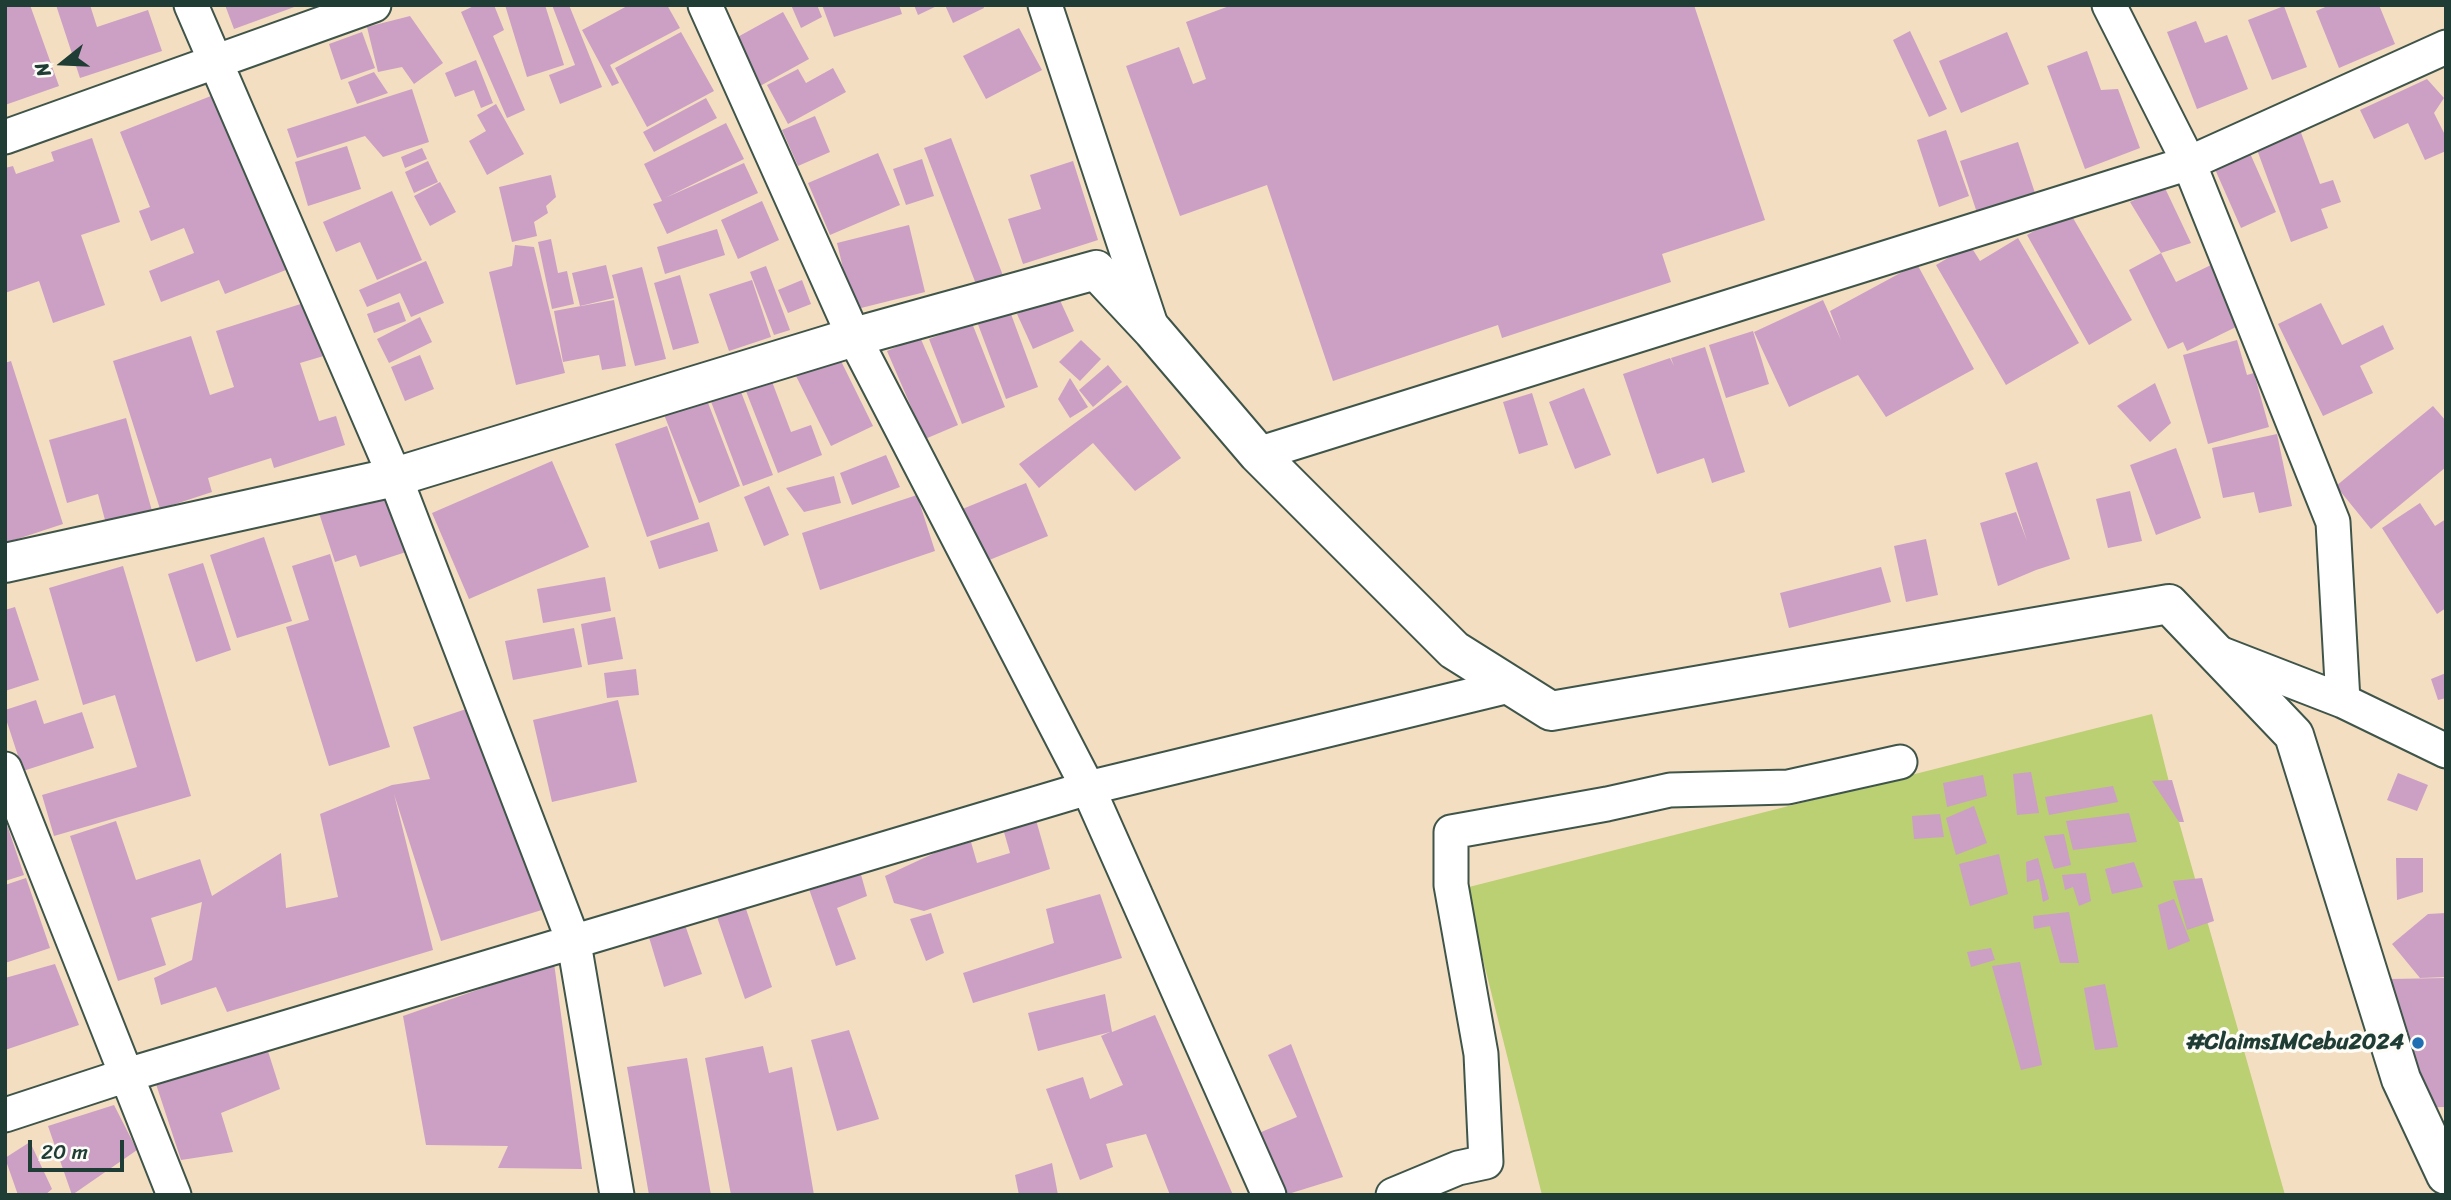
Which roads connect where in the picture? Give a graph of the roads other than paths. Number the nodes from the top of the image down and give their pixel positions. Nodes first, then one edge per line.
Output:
1 (191, 5) edge
2 (374, 5) edge
3 (705, 5) edge
4 (1045, 5) edge
5 (2109, 5) edge
6 (2443, 52) edge
7 (215, 61) junction
8 (5, 137) edge
9 (2189, 163) junction
10 (1153, 331) junction
11 (854, 337) junction
12 (1258, 454) junction
13 (395, 477) junction
14 (5, 563) edge
15 (2214, 651) junction
16 (1509, 686) junction
17 (2343, 701) junction
18 (2446, 751) edge
19 (1900, 762) dead end
20 (5, 769) edge
21 (1088, 788) junction
22 (574, 943) junction
23 (127, 1075) junction
24 (5, 1115) edge
25 (2446, 1175) edge
26 (174, 1195) edge
27 (617, 1195) edge
28 (1269, 1195) edge
29 (1393, 1195) edge

1 - 7 street
2 - 7 street
3 - 11 street
4 - 10 street
5 - 9 street
6 - 9 street
7 - 8 street
7 - 13 street
9 - 12 street
9 - 17 street
10 - 11 street
10 - 12 street
11 - 13 street
11 - 21 street
12 - 16 street
13 - 14 street
13 - 22 street
15 - 16 street
15 - 17 street
15 - 25 street
16 - 21 street
17 - 18 street
19 - 29 street
20 - 23 street
21 - 22 street
21 - 28 street
22 - 23 street
22 - 27 street
23 - 24 street
23 - 26 street

